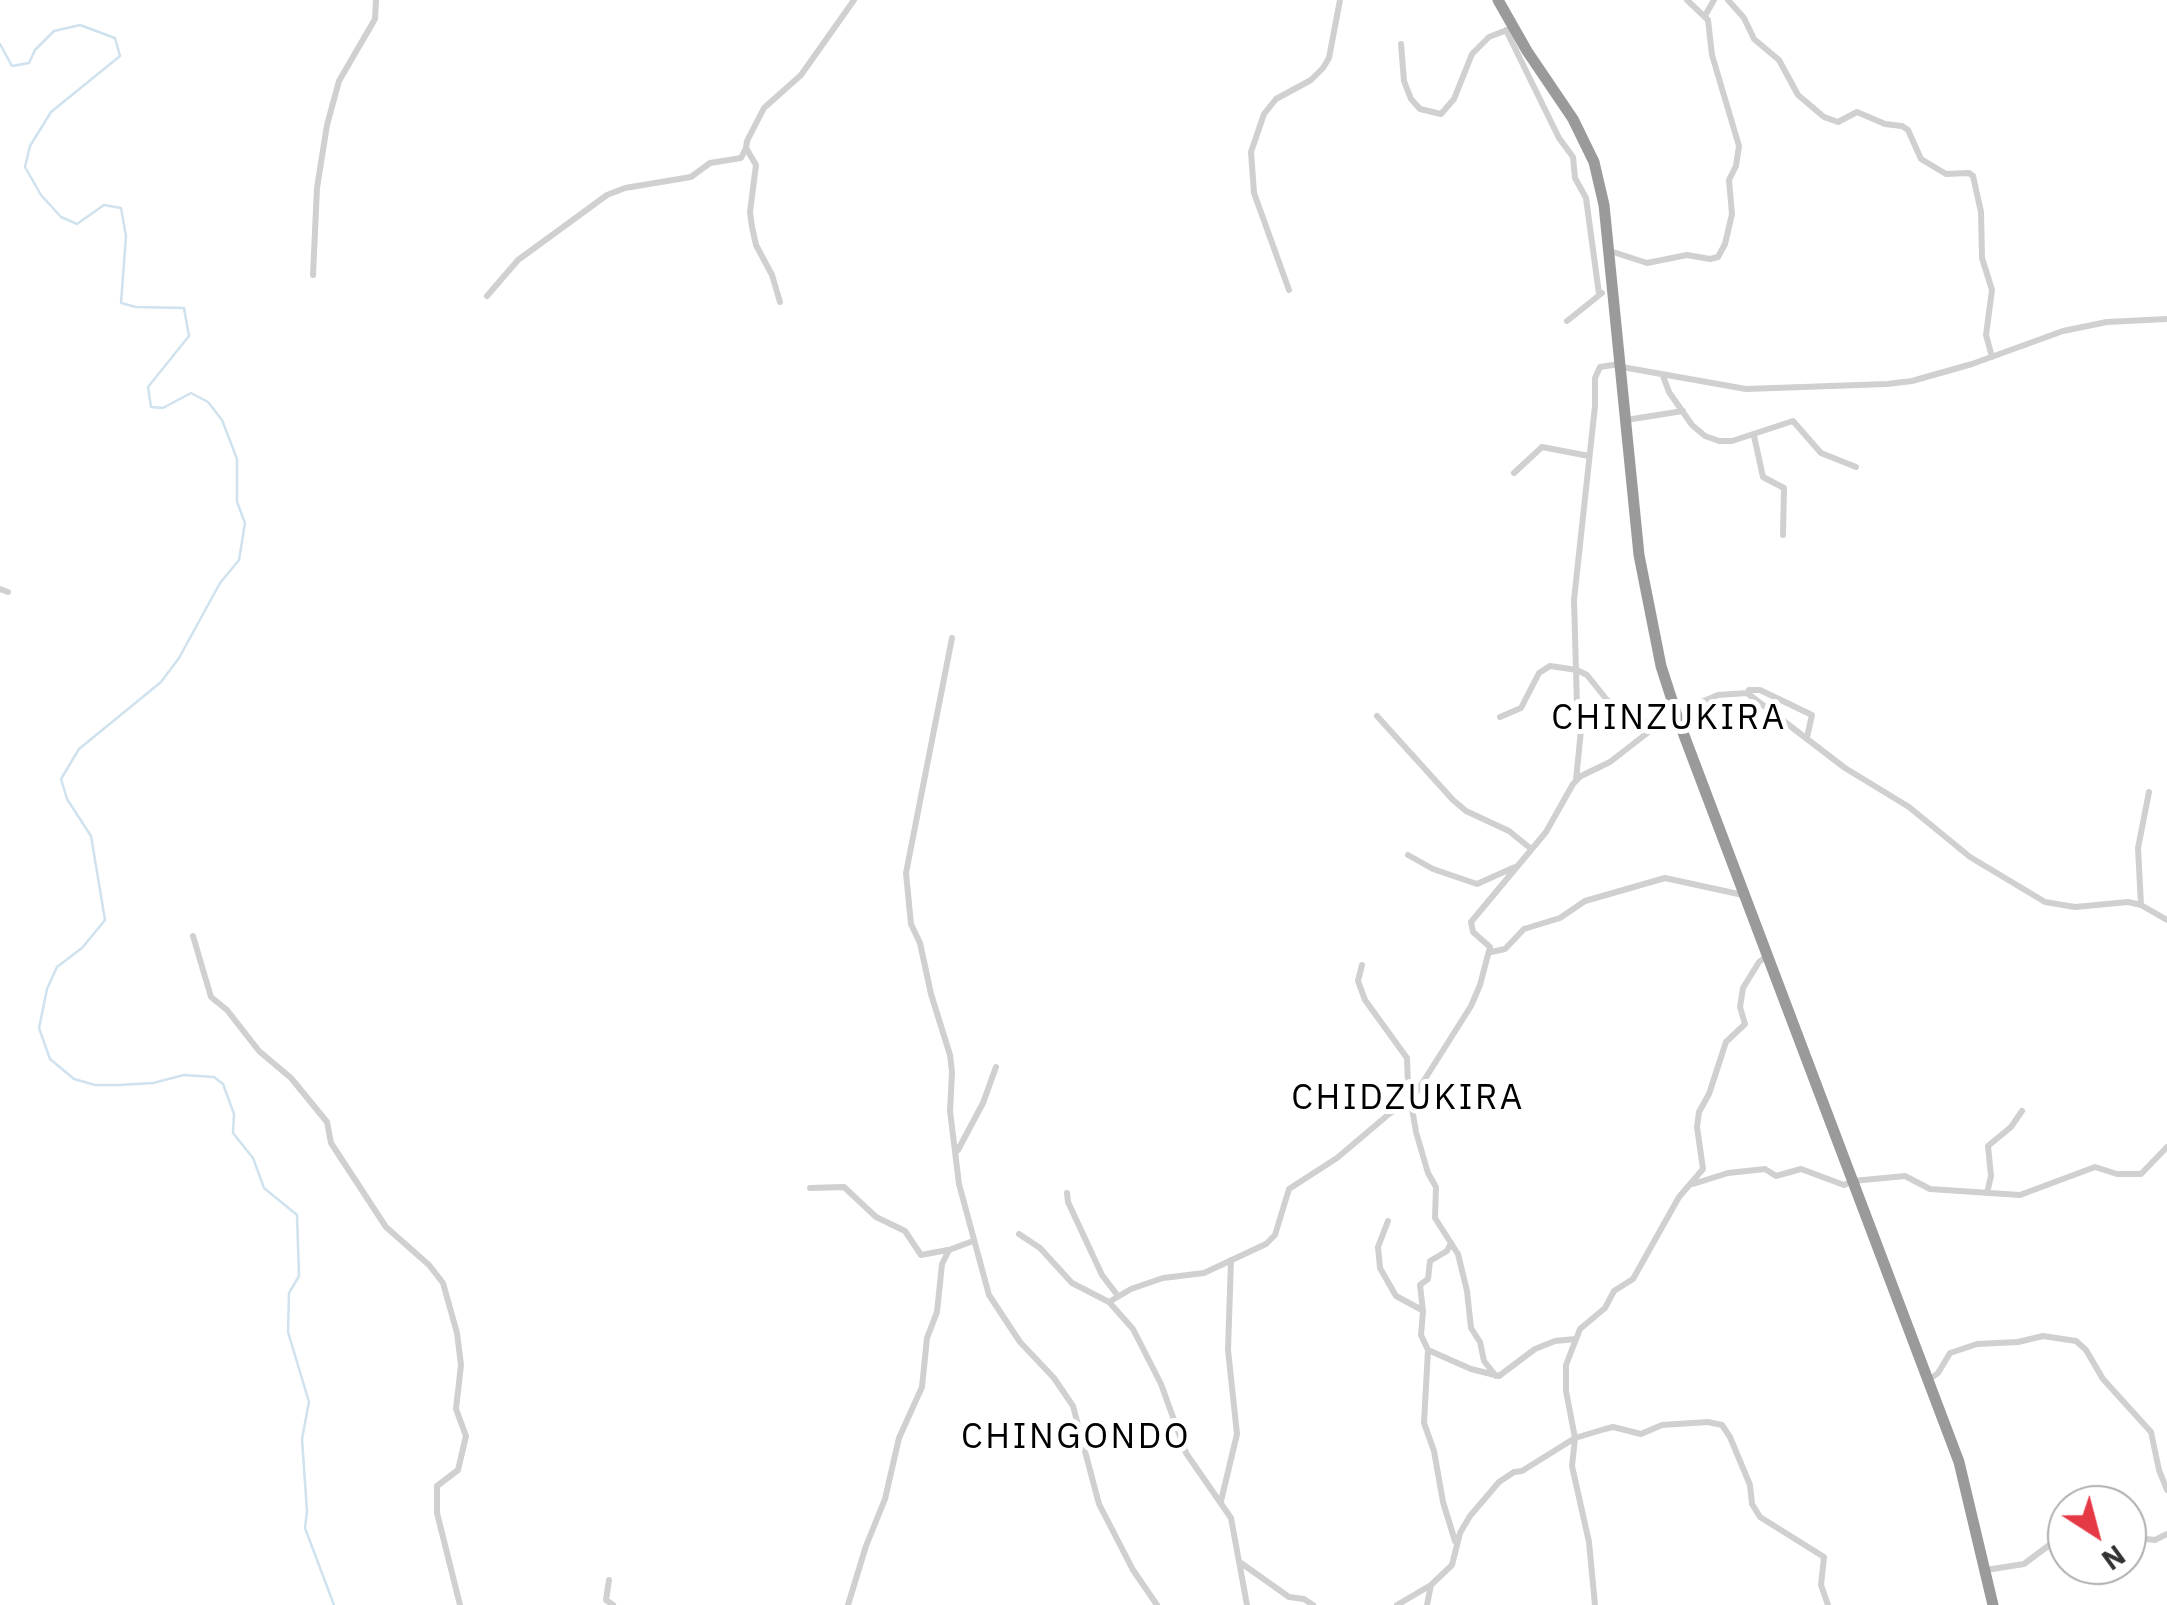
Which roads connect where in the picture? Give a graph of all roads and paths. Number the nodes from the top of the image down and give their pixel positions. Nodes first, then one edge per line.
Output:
1 (376, 0) edge
2 (854, 0) edge
3 (1340, 0) edge
4 (1498, 0) edge
5 (1688, 0) edge
6 (1714, 0) edge
7 (1728, 0) edge
8 (1706, 14) junction
9 (1509, 30) junction
10 (1400, 44) dead end
11 (746, 148) junction
12 (1609, 250) junction
13 (313, 275) dead end
14 (1289, 290) dead end
15 (1599, 294) junction
16 (1613, 294) junction
17 (487, 296) dead end
18 (780, 302) dead end
19 (2167, 319) edge
20 (1566, 321) dead end
21 (1992, 358) junction
22 (1621, 365) junction
23 (1663, 376) junction
24 (1682, 411) junction
25 (1626, 420) junction
26 (1754, 436) junction
27 (1589, 456) junction
28 (1856, 467) dead end
29 (1514, 473) dead end
30 (1783, 535) dead end
31 (952, 638) dead end
32 (1577, 670) junction
33 (1747, 693) junction
34 (1377, 716) dead end
35 (1500, 717) dead end
36 (1679, 722) junction
37 (1656, 727) junction
38 (1808, 737) junction
39 (1576, 780) junction
40 (2149, 792) dead end
41 (1530, 848) junction
42 (1408, 854) dead end
43 (1516, 867) junction
44 (1745, 896) junction
45 (2142, 905) junction
46 (2167, 920) edge
47 (192, 936) dead end
48 (1491, 952) junction
49 (1768, 956) junction
50 (1362, 964) dead end
51 (996, 1068) dead end
52 (1412, 1101) junction
53 (2022, 1111) dead end
54 (2167, 1146) edge
55 (956, 1156) junction
56 (1852, 1181) junction
57 (1688, 1186) junction
58 (810, 1188) dead end
59 (1068, 1192) dead end
60 (1987, 1192) junction
61 (1388, 1221) dead end
62 (1019, 1234) dead end
63 (973, 1242) junction
64 (1451, 1243) junction
65 (949, 1250) junction
66 (1231, 1260) junction
67 (1118, 1296) junction
68 (1109, 1302) junction
69 (1424, 1310) junction
70 (1576, 1339) junction
71 (1428, 1350) junction
72 (1496, 1376) junction
73 (1928, 1381) junction
74 (1575, 1438) junction
75 (2167, 1490) edge
76 (1221, 1502) junction
77 (1457, 1547) junction
78 (2047, 1547) edge
79 (1240, 1562) junction
80 (1986, 1570) junction
81 (609, 1580) dead end
82 (1431, 1585) junction
83 (460, 1605) edge
84 (613, 1605) edge
85 (848, 1605) edge
86 (1157, 1605) edge
87 (1248, 1605) edge
88 (1313, 1605) edge
89 (1397, 1605) edge
90 (1428, 1605) edge
91 (1595, 1605) edge
92 (1828, 1605) edge
93 (1993, 1605) edge

1 - 13 street
2 - 11 street
3 - 14 street
4 - 9 highway
5 - 8 street
6 - 8 street
7 - 21 street
8 - 12 street
9 - 10 street
9 - 12 highway
9 - 15 street
11 - 17 street
11 - 18 street
12 - 16 highway
15 - 16 street
15 - 20 street
16 - 22 highway
19 - 21 street
21 - 23 street
22 - 23 street
22 - 25 highway
22 - 27 street
23 - 24 street
24 - 25 street
24 - 26 street
25 - 36 highway
26 - 28 street
26 - 30 street
27 - 29 street
27 - 32 street
31 - 55 street
32 - 35 street
32 - 37 street
32 - 39 street
33 - 36 street
33 - 38 street
33 - 38 street
34 - 41 street
36 - 37 street
36 - 44 highway
37 - 39 street
38 - 45 street
39 - 41 street
40 - 45 street
41 - 43 street
42 - 43 street
43 - 48 street
44 - 48 street
44 - 49 highway
45 - 46 street
47 - 83 street
48 - 52 street
49 - 56 highway
49 - 57 street
50 - 52 street
51 - 55 street
52 - 64 street
52 - 66 street
53 - 60 street
54 - 60 street
55 - 63 street
56 - 57 street
56 - 60 street
56 - 73 highway
57 - 70 street
58 - 65 street
59 - 67 street
61 - 69 street
62 - 68 street
63 - 65 street
63 - 86 street
64 - 69 street
64 - 72 street
65 - 85 street
66 - 67 street
66 - 76 street
67 - 68 street
68 - 76 street
69 - 71 street
70 - 72 street
70 - 74 street
71 - 72 street
71 - 77 street
73 - 75 street
73 - 80 highway
74 - 77 street
74 - 91 street
74 - 92 street
76 - 79 street
77 - 82 street
78 - 80 street
79 - 87 street
79 - 88 street
80 - 93 highway
81 - 84 street
82 - 89 street
82 - 90 street

